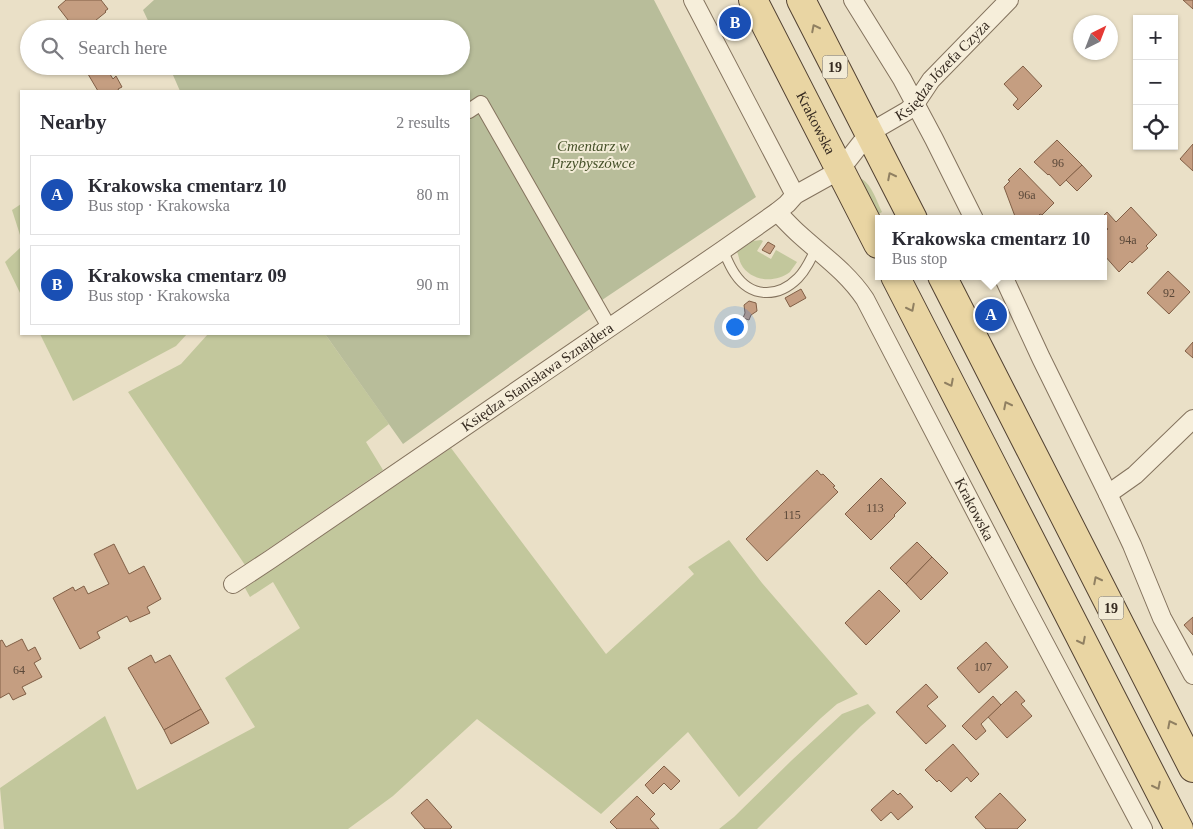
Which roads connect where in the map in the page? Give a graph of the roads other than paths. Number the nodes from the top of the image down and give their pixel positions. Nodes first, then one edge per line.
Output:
1 (693, 0) edge
2 (753, 0) edge
3 (801, 0) edge
4 (852, 0) edge
5 (1009, 0) edge
6 (915, 104) junction
7 (470, 111) edge
8 (869, 133) junction
9 (840, 170) junction
10 (795, 195) junction
11 (777, 212) junction
12 (911, 215) edge
13 (972, 215) edge
14 (875, 238) edge
15 (816, 248) junction
16 (723, 250) junction
17 (897, 280) edge
18 (944, 280) edge
19 (1005, 280) edge
20 (610, 327) junction
21 (1193, 419) edge
22 (1108, 494) junction
23 (232, 584) dead end
24 (1193, 675) edge
25 (1193, 768) edge
26 (1143, 829) edge
27 (1179, 829) edge

1 - 10 street
2 - 9 main road, Krakowska
8 -> 3 main road, 19
4 - 6 street
5 - 6 street, Księdza Józefa Czyża
6 - 8 street, Księdza Józefa Czyża
6 - 13 street
7 - 20 street
8 - 9 street
12 -> 8 main road, 19
9 - 10 street, Księdza Stanisława Sznajdera
9 - 14 main road, Krakowska
10 - 11 street, Księdza Stanisława Sznajdera
11 - 15 street, Krakowska
11 - 16 street, Księdza Stanisława Sznajdera
15 - 16 lane
15 - 26 street, Krakowska
16 - 20 street, Księdza Stanisława Sznajdera
17 -> 27 main road
25 -> 18 main road, 19
19 - 22 street
20 - 23 street, Księdza Stanisława Sznajdera
21 - 22 street
22 - 24 street

